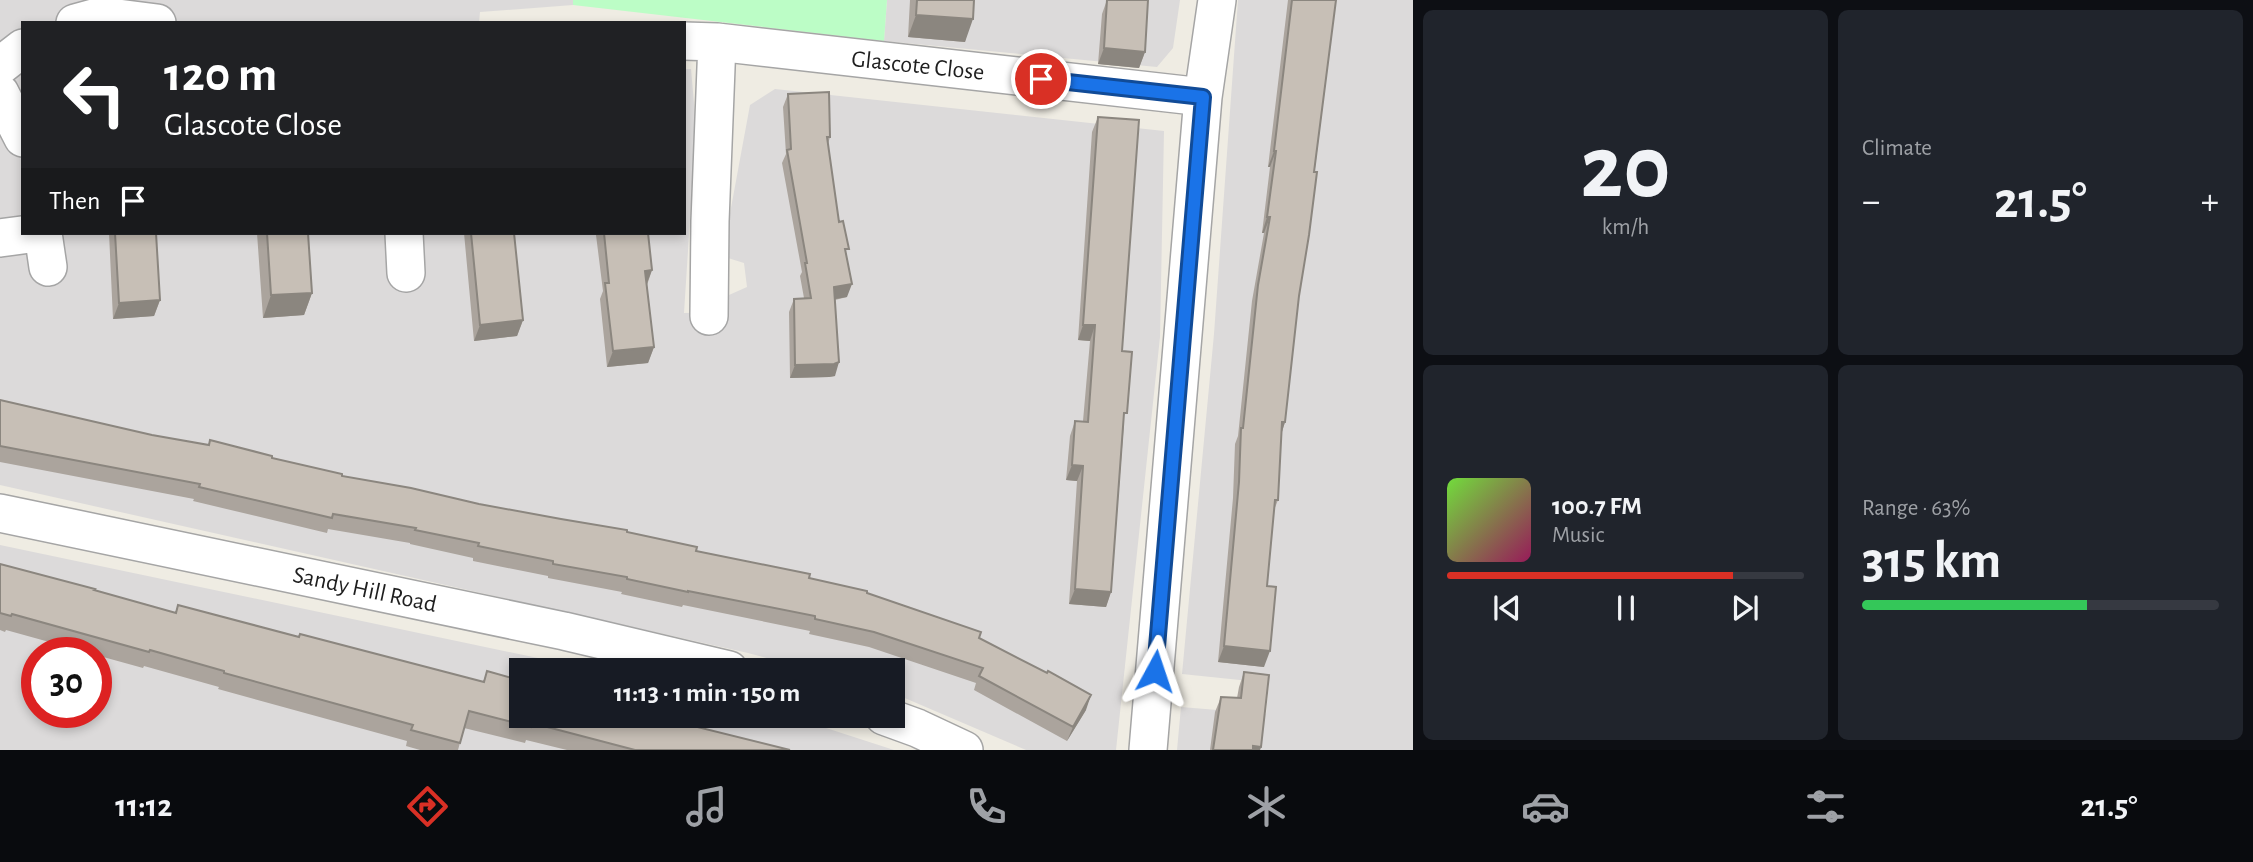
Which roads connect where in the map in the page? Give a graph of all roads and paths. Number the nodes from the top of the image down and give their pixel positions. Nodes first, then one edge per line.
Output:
1 (1217, 0) edge
2 (82, 21) edge
3 (141, 21) edge
4 (701, 42) edge
5 (21, 50) edge
6 (0, 66) edge
7 (0, 93) edge
8 (1203, 97) junction
9 (21, 134) edge
10 (22, 235) edge
11 (404, 235) edge
12 (0, 238) edge
13 (406, 272) dead end
14 (709, 316) dead end
15 (0, 513) edge
16 (678, 658) edge
17 (905, 724) edge
18 (964, 750) edge
19 (1148, 750) edge

1 - 8 street
2 - 3 street
4 - 8 street, Glascote Close
4 - 14 street, Glascote Close
5 - 6 street
7 - 9 street
8 - 19 street
10 - 12 street
11 - 13 street
15 - 16 street, Sandy Hill Road
17 - 18 street

